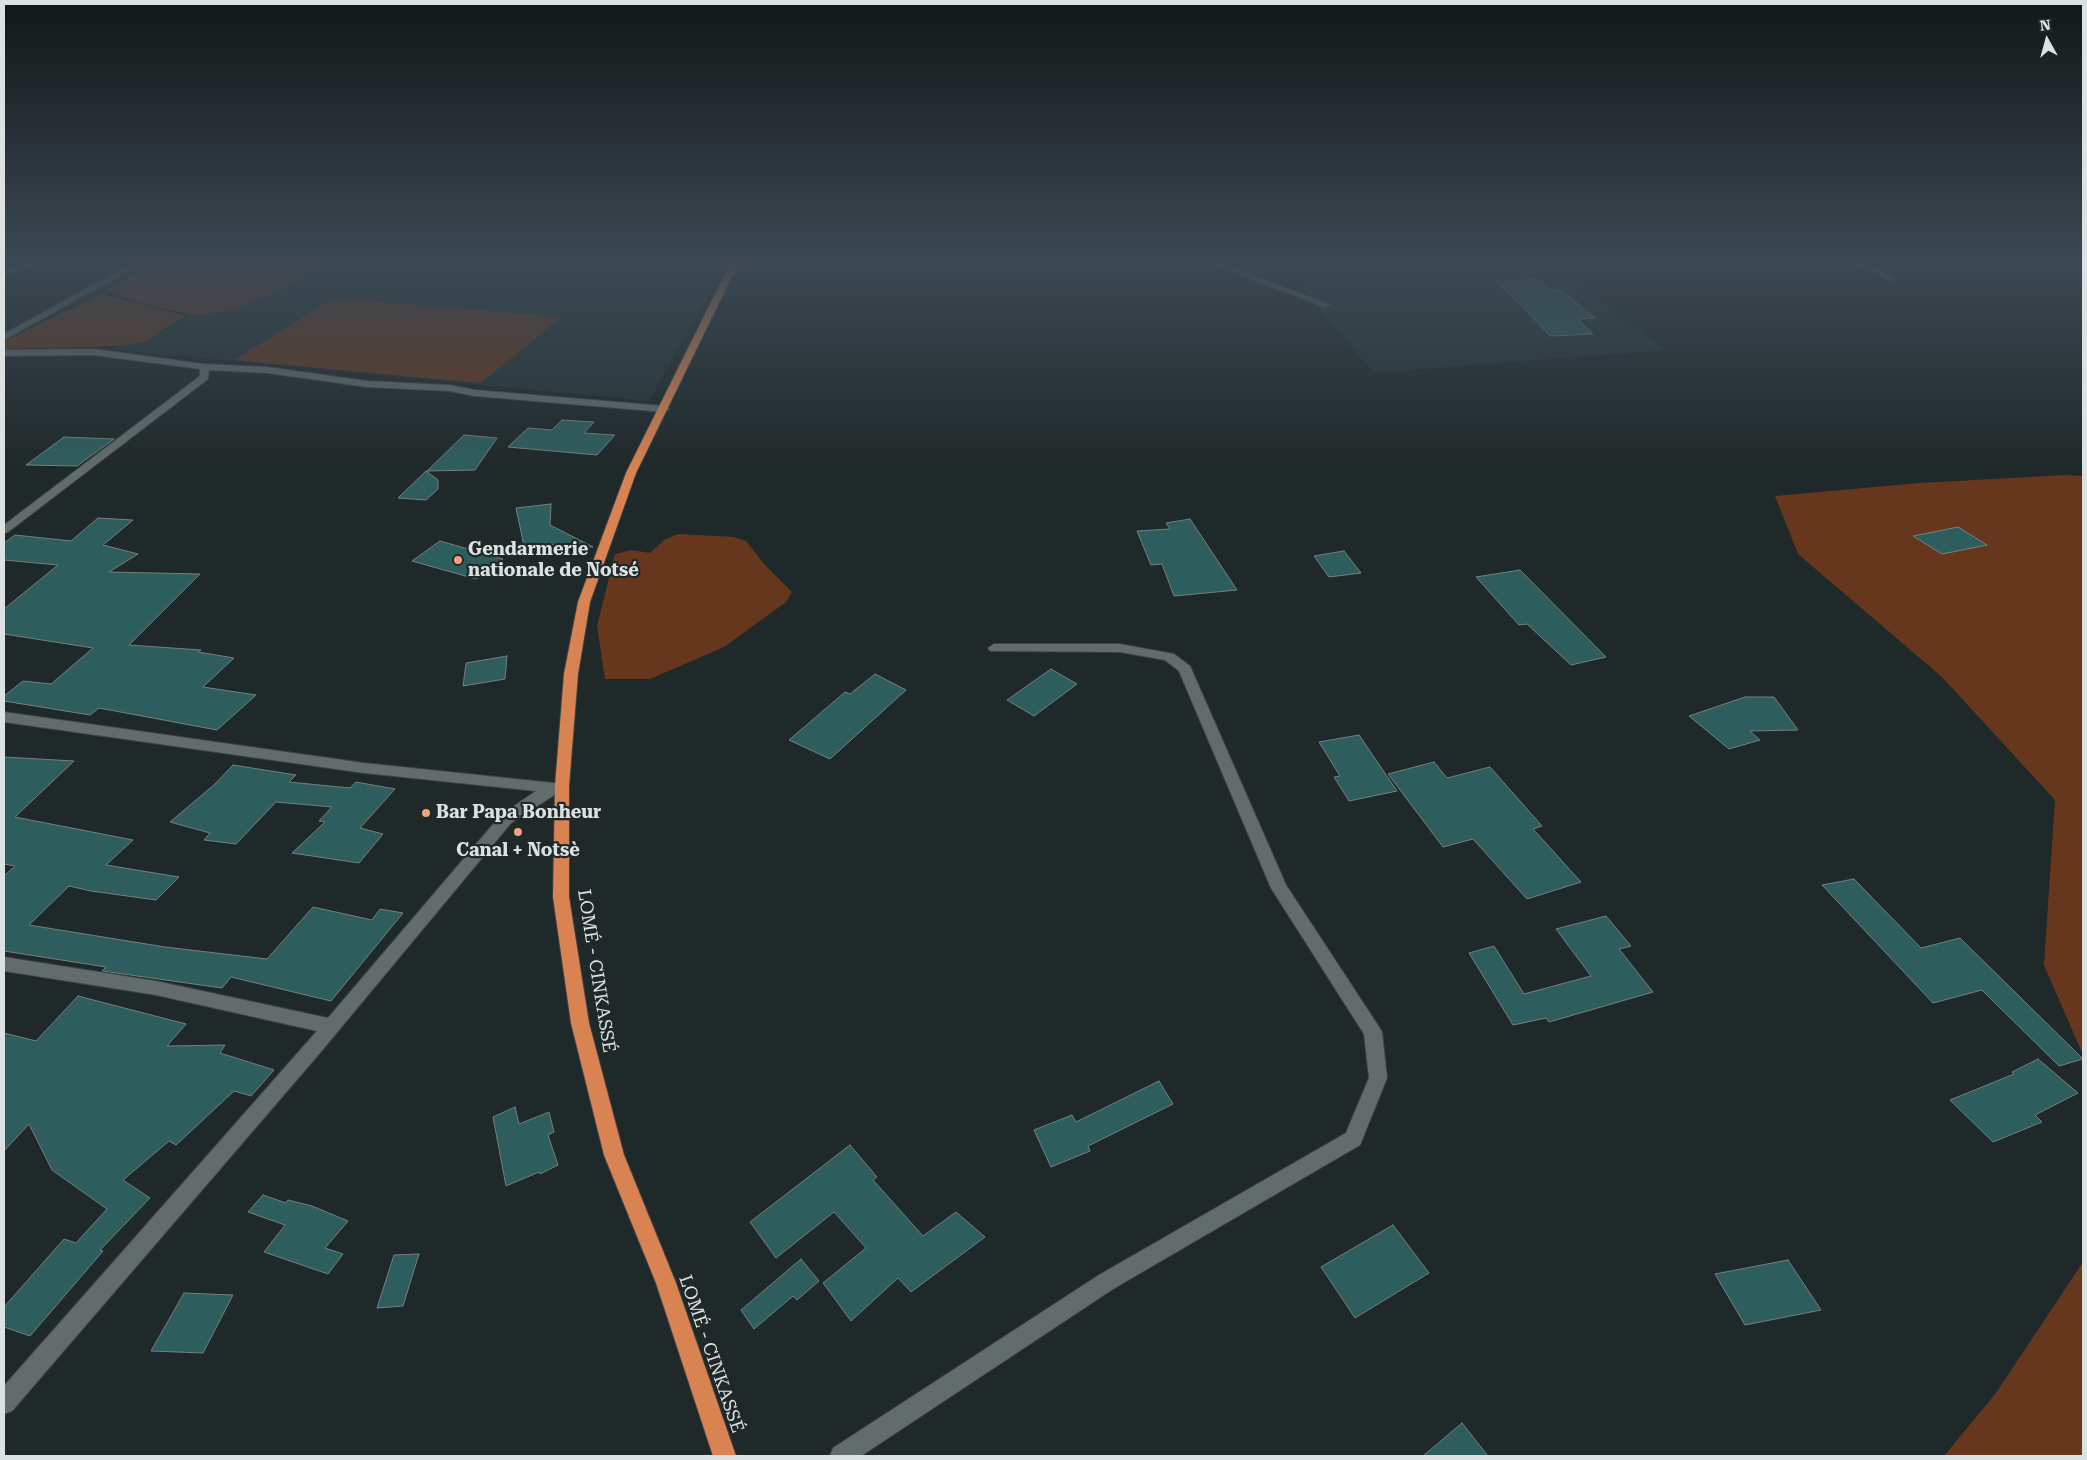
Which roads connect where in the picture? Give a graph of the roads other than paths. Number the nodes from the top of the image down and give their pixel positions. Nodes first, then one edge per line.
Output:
1 (701, 332) edge
2 (4, 353) edge
3 (204, 367) junction
4 (664, 409) junction
5 (4, 530) edge
6 (994, 648) dead end
7 (4, 717) edge
8 (556, 787) junction
9 (4, 964) edge
10 (330, 1026) junction
11 (4, 1403) edge
12 (724, 1456) edge
13 (841, 1456) edge

1 - 4 highway, LOMÉ - CINKASSÉ
2 - 3 street
3 - 4 street
3 - 5 street
4 - 8 highway, LOMÉ - CINKASSÉ
6 - 13 street
7 - 8 street
8 - 10 street
8 - 12 highway, LOMÉ - CINKASSÉ
9 - 10 street
10 - 11 street

